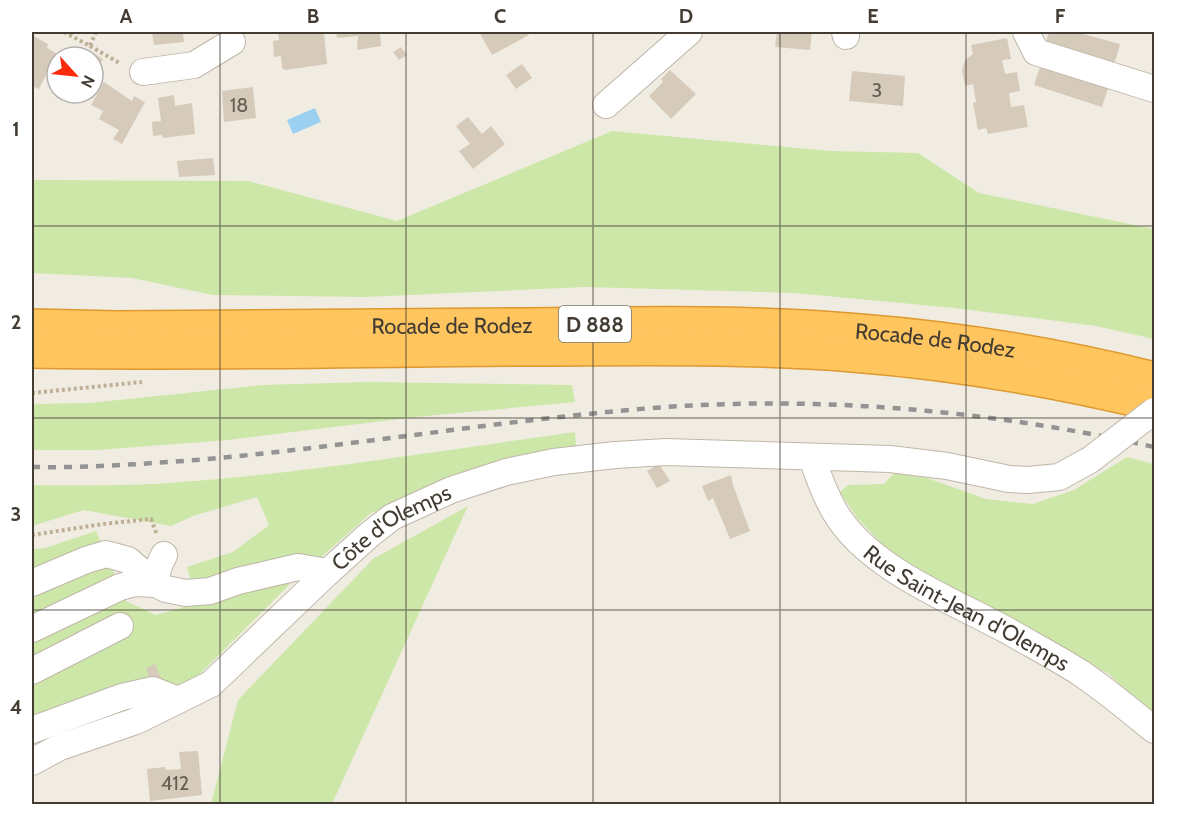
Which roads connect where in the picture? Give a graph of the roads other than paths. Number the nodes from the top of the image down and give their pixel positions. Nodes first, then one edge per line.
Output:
1 (689, 32) edge
2 (1026, 32) edge
3 (238, 35) edge
4 (143, 72) road end
5 (1155, 89) edge
6 (606, 105) dead end
7 (32, 310) edge
8 (32, 326) edge
9 (117, 328) junction
10 (32, 351) edge
11 (170, 353) junction
12 (32, 363) edge
13 (1155, 379) edge
14 (1155, 404) edge
15 (1155, 411) edge
16 (812, 457) junction
17 (164, 555) dead end
18 (32, 563) edge
19 (59, 571) junction
20 (328, 572) junction
21 (32, 583) edge
22 (156, 584) junction
23 (120, 626) dead end
24 (32, 629) edge
25 (32, 671) edge
26 (178, 700) junction
27 (32, 730) edge
28 (1155, 730) edge
29 (32, 762) edge

1 - 6 street
2 - 5 street
3 - 4 street
7 - 9 street
8 - 9 highway, Rocade de Rodez / D 888
9 - 13 highway, Rocade de Rodez / D 888
10 - 11 highway, Rocade de Rodez / D 888
11 - 12 street
11 - 14 highway, Rocade de Rodez / D 888
15 - 16 street, Côte d'Olemps, bridge
16 - 20 street, Côte d'Olemps
16 - 28 street, Rue Saint-Jean d'Olemps
17 - 22 street
18 - 19 street
19 - 21 street
19 - 22 street
20 - 22 street
20 - 26 street, Côte d'Olemps
22 - 24 street
23 - 25 street
26 - 27 street
26 - 29 street, Côte d'Olemps

